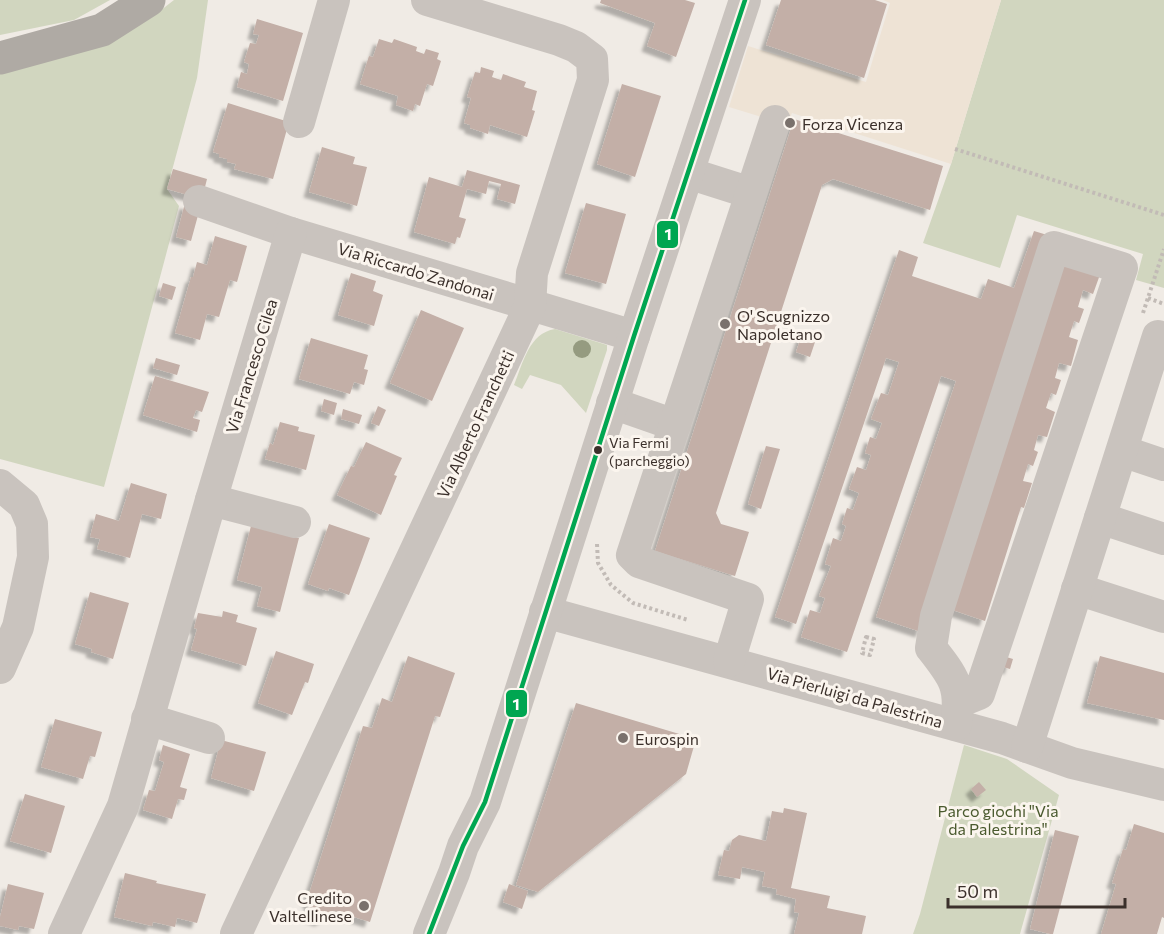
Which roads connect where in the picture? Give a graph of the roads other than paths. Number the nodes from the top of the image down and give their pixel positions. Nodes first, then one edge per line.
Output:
1 (149, 0) edge
2 (334, 0) edge
3 (427, 0) edge
4 (746, 0) edge
5 (0, 58) edge
6 (775, 121) dead end
7 (299, 122) dead end
8 (688, 173) junction
9 (751, 193) junction
10 (199, 201) dead end
11 (291, 233) junction
12 (531, 306) junction
13 (634, 336) junction
14 (1164, 338) edge
15 (1153, 393) edge
16 (612, 403) junction
17 (675, 425) junction
18 (1122, 451) junction
19 (1164, 465) edge
20 (0, 485) edge
21 (211, 500) junction
22 (1100, 518) junction
23 (295, 522) dead end
24 (1164, 539) edge
25 (1077, 589) junction
26 (545, 612) junction
27 (1164, 617) edge
28 (729, 662) junction
29 (0, 668) edge
30 (957, 713) junction
31 (147, 719) junction
32 (209, 738) dead end
33 (1027, 747) junction
34 (1164, 784) edge
35 (485, 802) junction
36 (64, 934) edge
37 (236, 934) edge
38 (429, 934) edge
39 (451, 934) edge

1 - 5 highway
2 - 7 street
3 - 12 street, Via Alberto Franchetti
4 - 8 street
6 - 9 street
8 - 9 street
8 - 13 street
9 - 17 street
10 - 11 street, Via Riccardo Zandonai
11 - 12 street, Via Riccardo Zandonai
11 - 21 street, Via Francesco Cilea
12 - 13 street, Via Riccardo Zandonai
12 - 37 street, Via Alberto Franchetti
13 - 16 street
14 - 15 street
15 - 18 street
16 - 17 street
16 - 26 street
17 - 28 street
18 - 19 street
18 - 22 street
20 - 29 street
21 - 23 street
21 - 31 street, Via Francesco Cilea
22 - 24 street
22 - 25 street
25 - 27 street
25 - 33 street
26 - 28 street, Via Pierluigi da Palestrina
26 - 35 street
28 - 30 street, Via Pierluigi da Palestrina
30 - 30 street
30 - 33 street, Via Pierluigi da Palestrina
31 - 32 street
31 - 36 street, Via Francesco Cilea
33 - 34 street, Via Pierluigi da Palestrina
35 - 38 street
35 - 39 street

